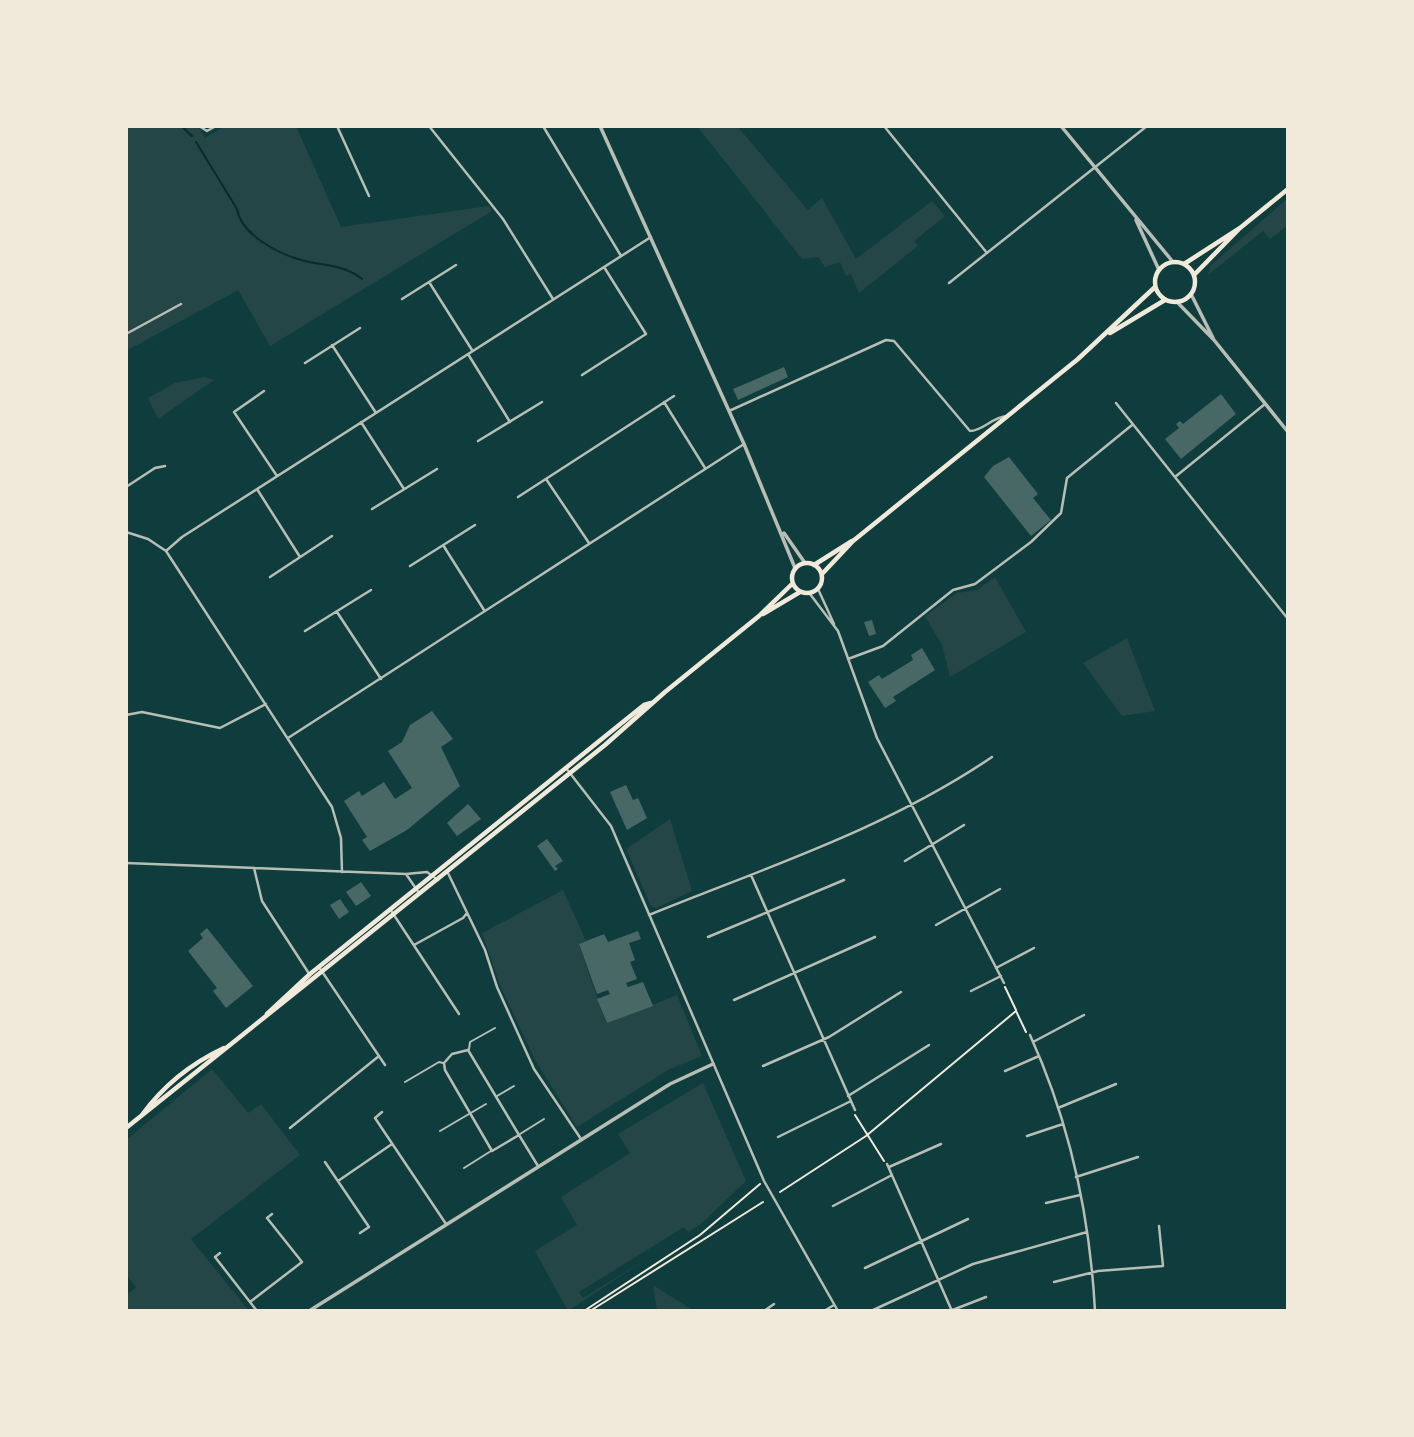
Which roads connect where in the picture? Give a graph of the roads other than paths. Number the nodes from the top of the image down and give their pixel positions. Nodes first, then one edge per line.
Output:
1 (199, 126) edge
2 (216, 126) edge
3 (337, 126) edge
4 (429, 126) edge
5 (543, 126) edge
6 (600, 126) edge
7 (884, 126) edge
8 (1061, 126) edge
9 (1147, 126) edge
10 (1095, 167) junction
11 (1288, 189) edge
12 (369, 196) dead end
13 (1136, 218) junction
14 (1240, 228) junction
15 (651, 237) junction
16 (987, 253) junction
17 (621, 256) junction
18 (1173, 262) junction
19 (1184, 264) junction
20 (456, 265) dead end
21 (604, 267) junction
22 (1159, 270) junction
23 (1194, 276) junction
24 (429, 282) junction
25 (949, 283) dead end
26 (1155, 287) junction
27 (1191, 294) junction
28 (402, 299) dead end
29 (554, 299) junction
30 (1165, 300) junction
31 (1177, 302) junction
32 (181, 304) dead end
33 (360, 328) dead end
34 (1109, 333) junction
35 (126, 334) edge
36 (1214, 340) junction
37 (332, 345) junction
38 (473, 351) junction
39 (468, 354) junction
40 (305, 363) dead end
41 (582, 375) dead end
42 (264, 391) dead end
43 (674, 396) dead end
44 (542, 401) dead end
45 (664, 402) junction
46 (1116, 403) dead end
47 (1265, 404) junction
48 (729, 411) junction
49 (376, 413) junction
50 (1007, 416) junction
51 (361, 422) junction
52 (510, 422) junction
53 (1132, 425) junction
54 (1288, 432) edge
55 (478, 441) dead end
56 (744, 444) junction
57 (166, 466) dead end
58 (436, 469) dead end
59 (706, 469) junction
60 (277, 476) junction
61 (1174, 477) junction
62 (546, 479) junction
63 (126, 487) edge
64 (257, 489) junction
65 (404, 489) junction
66 (518, 497) dead end
67 (372, 509) dead end
68 (475, 525) dead end
69 (782, 530) junction
70 (126, 532) edge
71 (332, 536) dead end
72 (853, 541) junction
73 (589, 544) junction
74 (443, 545) junction
75 (166, 551) junction
76 (300, 557) junction
77 (804, 563) junction
78 (814, 565) junction
79 (410, 566) dead end
80 (795, 568) junction
81 (821, 574) junction
82 (270, 577) dead end
83 (792, 584) junction
84 (818, 589) junction
85 (371, 590) dead end
86 (800, 593) junction
87 (810, 594) junction
88 (484, 611) junction
89 (337, 612) junction
90 (759, 616) junction
91 (1288, 619) edge
92 (834, 624) junction
93 (305, 631) dead end
94 (848, 659) junction
95 (381, 678) junction
96 (652, 703) junction
97 (266, 704) junction
98 (126, 715) edge
99 (288, 738) junction
100 (992, 757) dead end
101 (565, 767) junction
102 (570, 773) junction
103 (913, 806) junction
104 (964, 825) dead end
105 (932, 842) junction
106 (905, 860) dead end
107 (126, 863) edge
108 (443, 866) junction
109 (254, 868) junction
110 (342, 872) junction
111 (447, 872) junction
112 (406, 874) junction
113 (433, 874) junction
114 (751, 875) junction
115 (438, 880) junction
116 (844, 880) dead end
117 (416, 887) junction
118 (1000, 889) dead end
119 (420, 894) junction
120 (966, 908) junction
121 (390, 909) junction
122 (767, 912) junction
123 (467, 913) junction
124 (394, 915) junction
125 (649, 916) junction
126 (936, 925) dead end
127 (708, 937) dead end
128 (876, 937) dead end
129 (414, 945) junction
130 (1034, 948) dead end
131 (318, 967) junction
132 (996, 968) junction
133 (308, 972) dead end
134 (322, 972) junction
135 (794, 973) junction
136 (1001, 976) junction
137 (1004, 983) road end
138 (971, 991) dead end
139 (901, 992) dead end
140 (734, 1000) dead end
141 (267, 1014) junction
142 (459, 1014) dead end
143 (1084, 1015) dead end
144 (495, 1027) dead end
145 (1030, 1035) road end
146 (823, 1040) junction
147 (1033, 1042) junction
148 (929, 1045) dead end
149 (468, 1050) junction
150 (379, 1056) junction
151 (1039, 1056) junction
152 (444, 1063) junction
153 (713, 1064) junction
154 (385, 1065) dead end
155 (763, 1066) dead end
156 (1005, 1071) dead end
157 (405, 1082) dead end
158 (1116, 1084) dead end
159 (514, 1086) dead end
160 (848, 1096) junction
161 (496, 1097) junction
162 (851, 1101) junction
163 (486, 1104) dead end
164 (1058, 1108) junction
165 (855, 1111) road end
166 (383, 1112) dead end
167 (470, 1113) junction
168 (544, 1119) dead end
169 (1063, 1125) junction
170 (126, 1128) edge
171 (290, 1128) dead end
172 (440, 1131) dead end
173 (519, 1135) junction
174 (1027, 1136) dead end
175 (778, 1138) dead end
176 (581, 1139) junction
177 (391, 1144) junction
178 (941, 1144) dead end
179 (492, 1151) junction
180 (1138, 1157) dead end
181 (325, 1162) dead end
182 (538, 1166) junction
183 (464, 1168) dead end
184 (892, 1175) junction
185 (1076, 1177) junction
186 (338, 1181) junction
187 (1080, 1195) junction
188 (1046, 1203) dead end
189 (833, 1206) dead end
190 (272, 1214) dead end
191 (968, 1219) dead end
192 (446, 1224) junction
193 (1159, 1226) dead end
194 (1087, 1232) junction
195 (360, 1233) dead end
196 (921, 1240) junction
197 (220, 1253) dead end
198 (865, 1268) dead end
199 (1093, 1274) junction
200 (937, 1278) junction
201 (1054, 1282) dead end
202 (986, 1297) dead end
203 (250, 1302) junction
204 (774, 1304) dead end
205 (834, 1305) junction
206 (257, 1311) edge
207 (309, 1311) edge
208 (764, 1311) edge
209 (824, 1311) edge
210 (838, 1311) edge
211 (871, 1311) edge
212 (951, 1311) edge
213 (1095, 1311) edge

1 - 2 street
3 - 12 street
4 - 29 street
5 - 17 street
6 - 15 street
7 - 16 street
8 - 10 street
9 - 10 street
10 - 13 street
10 - 16 street
11 - 14 main road
13 - 18 street
13 - 22 street
14 - 19 main road
14 - 23 main road
15 - 17 street
15 - 48 street
16 - 25 street
17 - 21 street
18 - 19 main road
18 - 22 main road
19 - 23 main road
20 - 24 street
21 - 29 street
21 - 41 street
22 - 26 main road
23 - 27 main road
24 - 28 street
24 - 38 street
26 - 30 main road
26 - 34 main road
27 - 31 main road
27 - 36 street
29 - 38 street
30 - 31 main road
30 - 34 main road
31 - 36 street
32 - 35 street
33 - 37 street
34 - 50 main road
36 - 47 street
37 - 40 street
37 - 49 street
38 - 39 street
39 - 49 street
39 - 52 street
42 - 60 street
43 - 45 street
44 - 52 street
45 - 59 street
45 - 62 street
46 - 53 street
47 - 54 street
47 - 61 street
48 - 50 street
48 - 56 street
49 - 51 street
50 - 72 main road
51 - 60 street
51 - 65 street
52 - 55 street
53 - 61 street
53 - 94 street
56 - 59 street
56 - 69 street
57 - 63 street
58 - 65 street
59 - 73 street
60 - 64 street
61 - 91 street
62 - 66 street
62 - 73 street
64 - 75 street
64 - 76 street
65 - 67 street
68 - 74 street
69 - 77 street
69 - 80 street
70 - 75 street
71 - 76 street
72 - 78 main road
72 - 81 main road
73 - 88 street
74 - 79 street
74 - 88 street
75 - 97 street
76 - 82 street
77 - 78 main road
77 - 80 main road
78 - 81 main road
80 - 83 main road
81 - 84 main road
83 - 86 main road
83 - 90 main road
84 - 87 main road
84 - 92 street
85 - 89 street
86 - 87 main road
86 - 90 main road
87 - 92 street
88 - 95 street
89 - 93 street
89 - 95 street
90 - 96 main road
92 - 94 street
94 - 103 street
95 - 99 street
96 - 101 main road
96 - 102 main road
97 - 98 street
97 - 99 street
99 - 110 street
100 - 103 street
101 - 102 street
101 - 108 main road
102 - 111 main road
102 - 125 street
103 - 105 street
103 - 114 street
104 - 105 street
105 - 106 street
105 - 120 street
107 - 109 street
108 - 111 street
108 - 113 main road
109 - 110 street
109 - 133 street
110 - 112 street
111 - 115 main road
111 - 123 street
112 - 113 street
112 - 117 street
113 - 115 street
113 - 117 main road
114 - 122 street
114 - 125 street
115 - 119 main road
116 - 122 street
117 - 119 street
117 - 121 main road
118 - 120 street
119 - 124 main road
120 - 126 street
120 - 132 street
121 - 124 street
121 - 131 main road
122 - 127 street
122 - 135 street
123 - 129 street
123 - 176 street
124 - 129 street
124 - 134 main road
125 - 153 street
128 - 135 street
129 - 142 street
130 - 132 street
131 - 134 street
131 - 141 main road
132 - 136 street
134 - 141 main road
134 - 150 street
135 - 140 street
135 - 146 street
136 - 137 street
136 - 138 street
139 - 146 street
141 - 170 main road
143 - 147 street
144 - 149 lane
145 - 147 street
146 - 155 street
146 - 160 street
147 - 151 street
148 - 160 street
149 - 152 street
149 - 161 street
150 - 154 street
150 - 171 street
151 - 156 street
151 - 164 street
152 - 157 lane
152 - 167 street
153 - 176 street
153 - 205 street
158 - 164 street
159 - 161 lane
160 - 162 street
161 - 173 street
162 - 165 street
162 - 175 street
163 - 167 lane
164 - 169 street
166 - 177 street
167 - 172 lane
167 - 179 street
168 - 173 lane
169 - 174 street
169 - 185 street
173 - 179 street
173 - 182 street
176 - 182 street
177 - 186 street
177 - 192 street
178 - 184 street
179 - 183 lane
180 - 185 street
181 - 186 street
182 - 192 street
184 - 189 street
184 - 196 street
185 - 187 street
186 - 195 street
187 - 188 street
187 - 194 street
190 - 203 street
191 - 196 street
192 - 207 street
193 - 199 street
194 - 199 street
194 - 200 street
196 - 198 street
196 - 200 street
197 - 203 street
199 - 201 street
199 - 213 street
200 - 211 street
200 - 212 street
202 - 212 street
203 - 206 street
204 - 208 street
205 - 209 street
205 - 210 street

